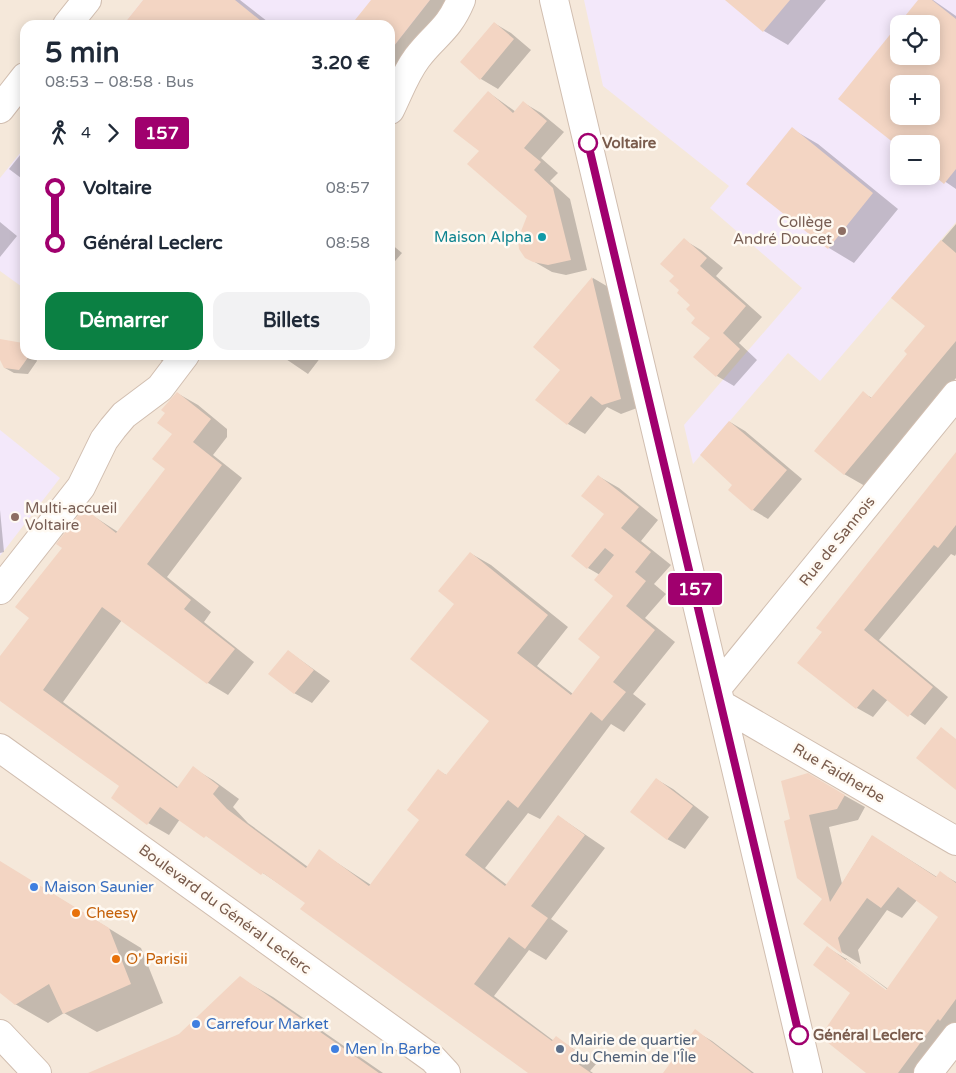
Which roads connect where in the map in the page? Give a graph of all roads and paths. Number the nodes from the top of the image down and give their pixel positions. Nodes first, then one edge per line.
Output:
1 (87, 0) edge
2 (462, 0) edge
3 (554, 0) edge
4 (71, 20) edge
5 (20, 83) edge
6 (395, 98) edge
7 (0, 109) edge
8 (181, 360) edge
9 (956, 395) edge
10 (0, 590) edge
11 (720, 696) junction
12 (0, 748) edge
13 (956, 841) edge
14 (0, 1034) edge
15 (956, 1037) edge
16 (37, 1073) edge
17 (446, 1073) edge
18 (808, 1073) edge
19 (928, 1073) edge

1 - 4 street
2 - 6 street
3 - 11 street
5 - 7 street
8 - 10 street
9 - 11 street, Rue de Sannois
11 - 13 street, Rue Faidherbe
11 - 18 street
12 - 17 street, Boulevard du Général Leclerc
14 - 16 street
15 - 19 street

